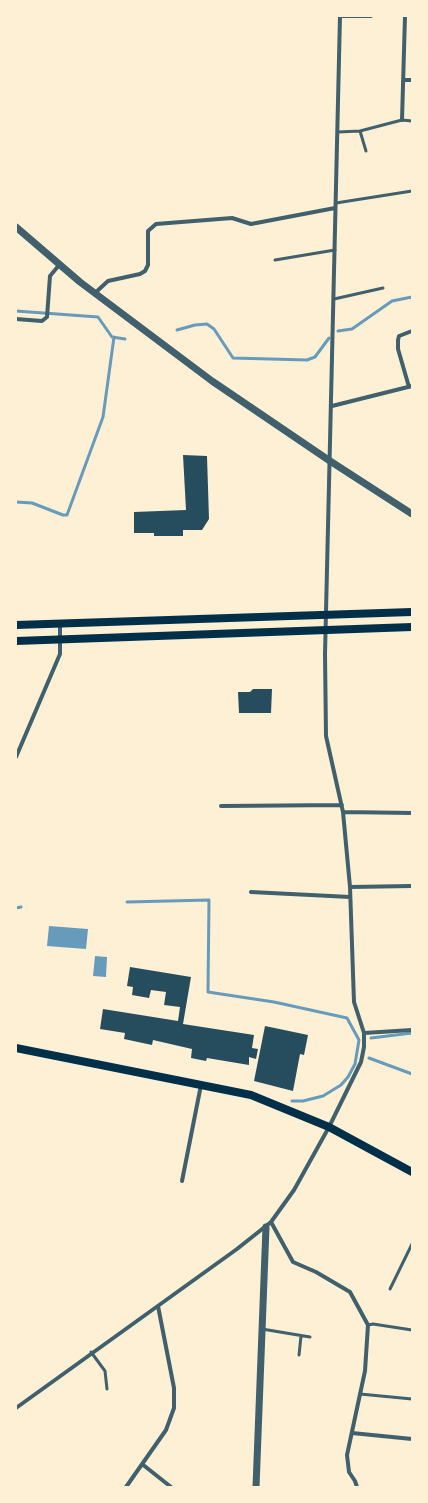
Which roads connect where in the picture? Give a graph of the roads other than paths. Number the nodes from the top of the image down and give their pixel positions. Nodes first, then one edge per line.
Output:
1 (340, 16) edge
2 (371, 16) edge
3 (405, 16) edge
4 (403, 80) junction
5 (412, 80) edge
6 (402, 120) junction
7 (412, 121) edge
8 (360, 131) junction
9 (338, 132) junction
10 (366, 151) dead end
11 (412, 191) edge
12 (336, 203) junction
13 (335, 208) junction
14 (16, 227) edge
15 (335, 250) junction
16 (275, 260) dead end
17 (60, 264) junction
18 (384, 288) dead end
19 (95, 293) junction
20 (334, 299) junction
21 (16, 319) edge
22 (412, 331) edge
23 (410, 386) edge
24 (332, 406) junction
25 (330, 461) junction
26 (412, 514) edge
27 (412, 612) edge
28 (326, 615) junction
29 (60, 624) junction
30 (16, 625) edge
31 (412, 627) edge
32 (326, 629) junction
33 (16, 640) edge
34 (61, 640) junction
35 (17, 749) edge
36 (16, 758) edge
37 (342, 805) junction
38 (221, 806) dead end
39 (344, 812) junction
40 (412, 812) edge
41 (412, 886) edge
42 (350, 887) junction
43 (251, 892) dead end
44 (350, 897) junction
45 (412, 1030) edge
46 (364, 1033) junction
47 (16, 1048) edge
48 (201, 1085) junction
49 (329, 1127) junction
50 (412, 1172) edge
51 (182, 1180) dead end
52 (269, 1224) junction
53 (412, 1244) edge
54 (390, 1289) dead end
55 (158, 1306) junction
56 (368, 1325) junction
57 (262, 1329) junction
58 (412, 1330) edge
59 (300, 1336) junction
60 (310, 1337) dead end
61 (92, 1352) junction
62 (299, 1355) dead end
63 (107, 1389) dead end
64 (360, 1394) junction
65 (412, 1399) edge
66 (16, 1408) edge
67 (352, 1433) junction
68 (412, 1439) edge
69 (142, 1464) junction
70 (126, 1487) edge
71 (171, 1487) edge
72 (256, 1487) edge
73 (357, 1487) edge

1 - 2 street
1 - 9 street
3 - 4 street
4 - 5 street
4 - 6 street
6 - 7 lane
6 - 8 lane
8 - 9 lane
8 - 10 lane
9 - 12 street
11 - 12 lane
12 - 13 street
13 - 15 street
13 - 19 street
14 - 17 street
15 - 16 lane
15 - 20 street
17 - 19 street
17 - 21 street
18 - 20 lane
19 - 25 street
20 - 24 street
22 - 23 street
23 - 24 street
24 - 25 street
25 - 26 street
25 - 28 street
27 - 28 main road
28 - 29 main road
28 - 32 street
29 - 30 main road
29 - 34 street
31 - 32 main road
32 - 34 main road
32 - 37 street
33 - 34 main road
34 - 35 street
35 - 36 street
37 - 38 street
37 - 39 street
39 - 40 street
39 - 42 street
41 - 42 street
42 - 44 street
43 - 44 street
44 - 46 street
45 - 46 street
46 - 49 street
47 - 48 main road
48 - 49 main road
48 - 51 street
49 - 50 main road
49 - 52 street
52 - 55 street
52 - 56 street
52 - 57 street
53 - 54 lane
55 - 61 street
55 - 69 street
56 - 58 lane
56 - 64 street
57 - 59 lane
57 - 72 street
59 - 60 lane
59 - 62 lane
61 - 63 lane
61 - 66 street
64 - 65 lane
64 - 67 street
67 - 68 street
67 - 73 street
69 - 70 street
69 - 71 street

